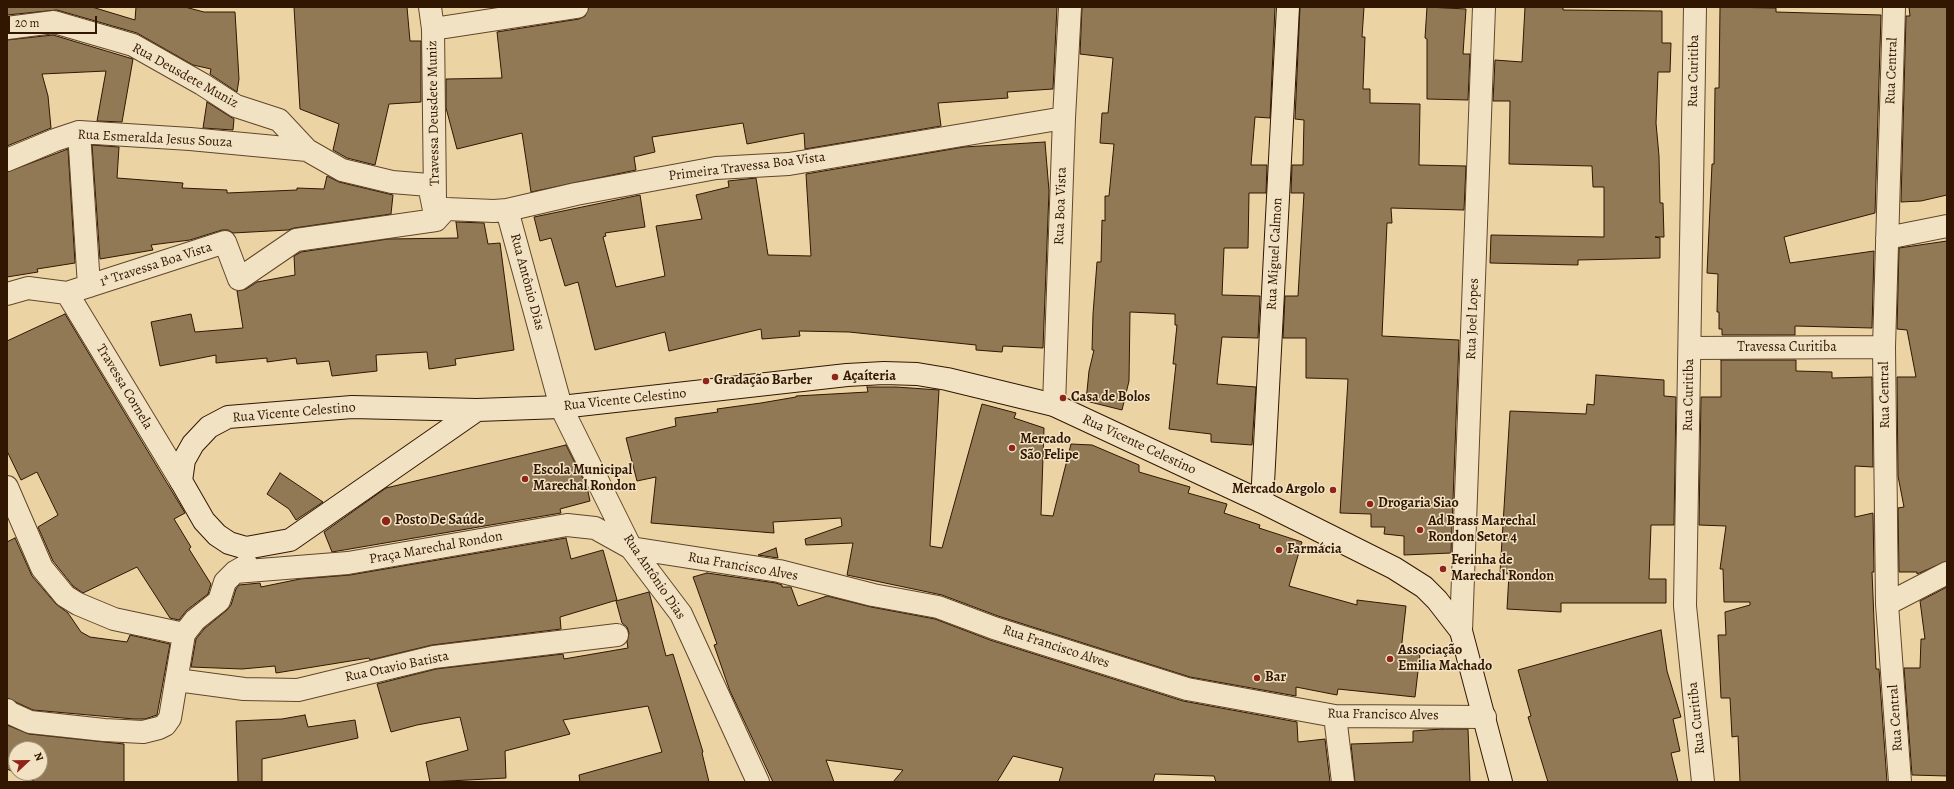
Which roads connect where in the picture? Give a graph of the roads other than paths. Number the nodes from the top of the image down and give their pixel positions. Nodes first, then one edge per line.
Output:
1 (430, 7) edge
2 (577, 7) edge
3 (1070, 7) edge
4 (1288, 7) edge
5 (1484, 7) edge
6 (1696, 7) edge
7 (1894, 7) edge
8 (7, 28) edge
9 (433, 29) junction
10 (1064, 118) junction
11 (79, 132) junction
12 (307, 150) junction
13 (7, 160) edge
14 (507, 210) junction
15 (436, 220) junction
16 (1947, 226) edge
17 (1888, 238) junction
18 (89, 286) junction
19 (67, 293) junction
20 (7, 294) edge
21 (1690, 348) junction
22 (1884, 348) junction
23 (1054, 405) junction
24 (561, 407) junction
25 (477, 410) junction
26 (181, 481) junction
27 (7, 487) edge
28 (1262, 502) junction
29 (290, 540) junction
30 (631, 548) junction
31 (235, 572) junction
32 (1947, 573) edge
33 (1887, 604) junction
34 (1461, 631) junction
35 (184, 634) junction
36 (617, 635) dead end
37 (178, 680) junction
38 (7, 710) edge
39 (1335, 716) junction
40 (1485, 716) junction
41 (758, 782) edge
42 (1343, 782) edge
43 (1501, 782) edge
44 (1703, 782) edge
45 (1900, 782) edge

1 - 9 street, Travessa Deusdete Muniz
2 - 9 street
3 - 10 street, Rua Boa Vista
4 - 28 street, Rua Miguel Calmon
5 - 34 street, Rua Joel Lopes
6 - 21 street, Rua Curitiba
7 - 17 street, Rua Central
8 - 12 street, Rua Deusdete Muniz
9 - 15 street, Travessa Deusdete Muniz
10 - 14 street, Primeira Travessa Boa Vista
10 - 23 street, Rua Boa Vista
11 - 12 street, Rua Esmeralda Jesus Souza
11 - 13 street, Rua Esmeralda Jesus Souza
11 - 18 street
12 - 15 street, Rua Deusdete Muniz
14 - 15 street, Primeira Travessa Boa Vista
14 - 24 street, Rua Antônio Dias
15 - 18 street, 1ª Travessa Boa Vista
16 - 17 street
17 - 22 street, Rua Central
18 - 19 street, 1ª Travessa Boa Vista
19 - 20 street, 1ª Travessa Boa Vista
19 - 26 street, Travessa Cornela
21 - 22 street, Travessa Curitiba
21 - 44 street, Rua Curitiba
22 - 33 street, Rua Central
23 - 24 street, Rua Vicente Celestino
23 - 28 street, Rua Vicente Celestino
24 - 25 street, Rua Vicente Celestino
24 - 30 street, Rua Antônio Dias
25 - 26 street, Rua Vicente Celestino
25 - 29 street
26 - 29 street
27 - 35 street
28 - 34 street, Rua Vicente Celestino
29 - 31 street
30 - 31 street, Praça Marechal Rondon
30 - 39 street, Rua Francisco Alves
30 - 41 street, Rua Antônio Dias
31 - 35 street
32 - 33 street
33 - 45 street, Rua Central
34 - 40 street, Rua Vicente Celestino
35 - 37 street
36 - 37 street, Rua Otavio Batista
37 - 38 street
39 - 40 street, Rua Francisco Alves
39 - 42 street
40 - 43 street, Rua Vicente Celestino

